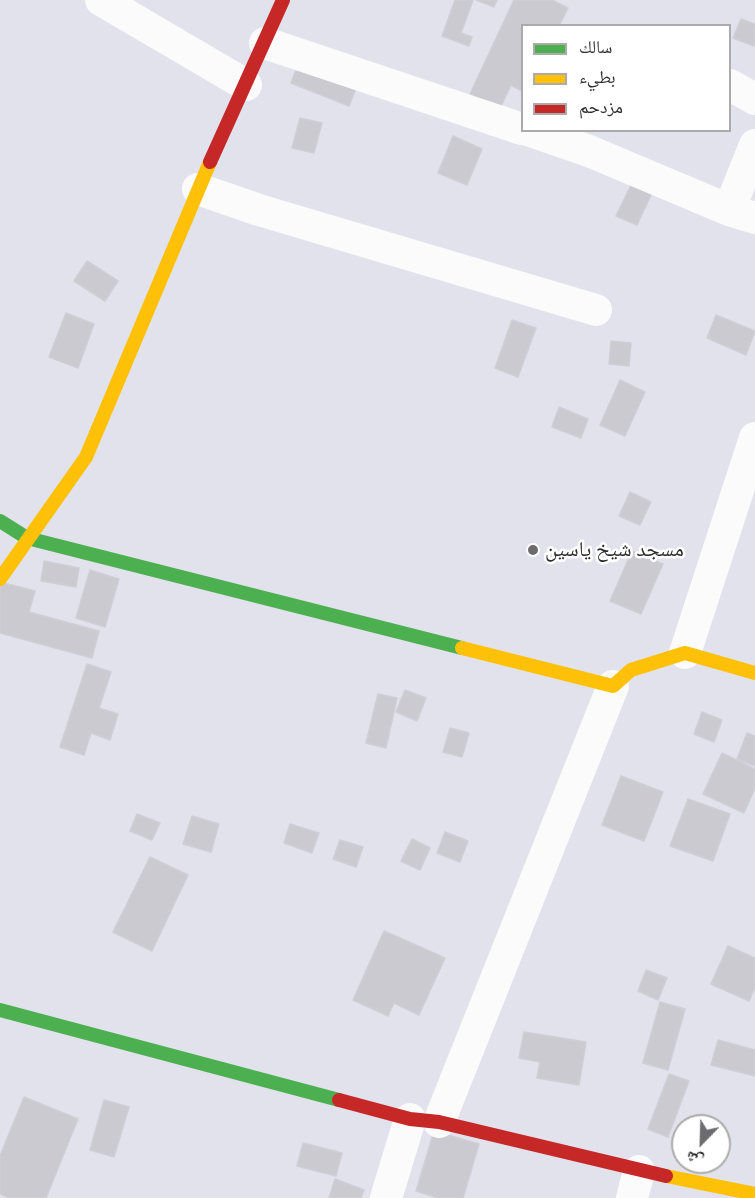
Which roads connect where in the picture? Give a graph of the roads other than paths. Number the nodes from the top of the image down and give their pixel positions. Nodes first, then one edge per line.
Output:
1 (101, 0) edge
2 (283, 0) edge
3 (265, 43) junction
4 (246, 86) junction
5 (731, 87) edge
6 (755, 99) edge
7 (521, 129) edge
8 (540, 132) edge
9 (593, 141) edge
10 (755, 145) edge
11 (198, 189) junction
12 (742, 214) edge
13 (596, 310) dead end
14 (755, 438) edge
15 (0, 521) edge
16 (27, 538) junction
17 (0, 579) edge
18 (685, 653) junction
19 (755, 673) edge
20 (613, 686) junction
21 (0, 1010) edge
22 (424, 1121) junction
23 (635, 1185) edge
24 (755, 1194) edge
25 (386, 1198) edge

1 - 4 street
2 - 3 street
3 - 4 street
3 - 7 street
4 - 11 street
5 - 6 street
8 - 9 street
9 - 12 street
10 - 12 street
11 - 13 street
11 - 16 street
14 - 18 street
15 - 16 street
16 - 17 street
16 - 20 street
18 - 19 street
18 - 20 street
20 - 22 street
21 - 22 street
22 - 23 street
22 - 25 street
23 - 24 street

